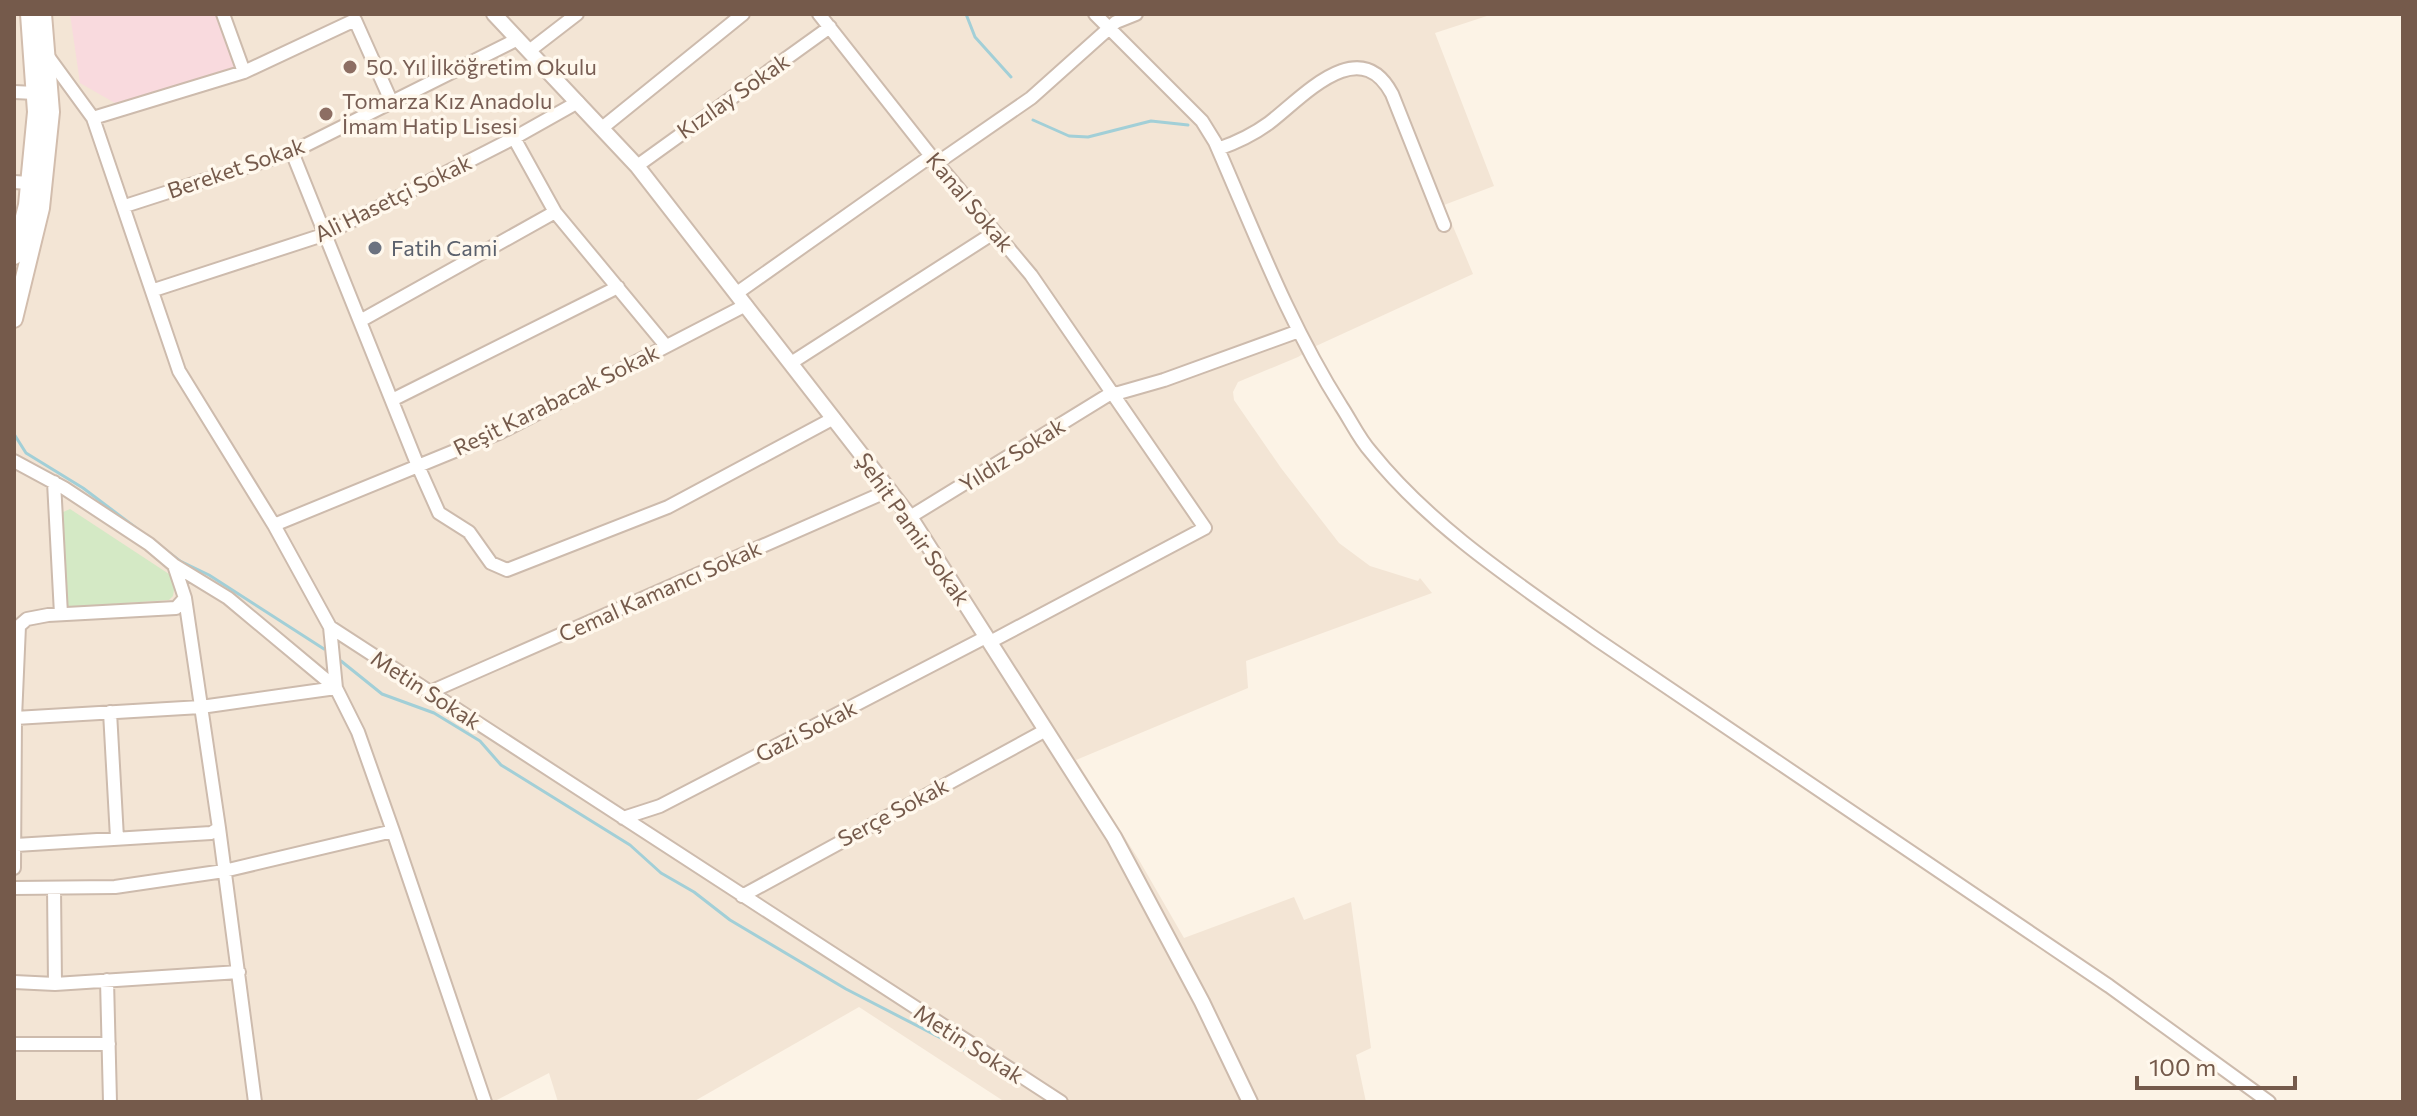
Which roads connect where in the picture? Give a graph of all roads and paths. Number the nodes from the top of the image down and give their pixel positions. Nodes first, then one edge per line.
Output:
1 (223, 14) edge
2 (494, 14) edge
3 (577, 14) edge
4 (743, 14) edge
5 (819, 14) edge
6 (1095, 14) edge
7 (1136, 14) edge
8 (29, 18) edge
9 (1113, 21) edge
10 (830, 27) junction
11 (523, 45) junction
12 (47, 55) junction
13 (244, 72) junction
14 (14, 92) edge
15 (35, 93) junction
16 (578, 102) junction
17 (392, 103) junction
18 (93, 118) junction
19 (602, 128) junction
20 (514, 138) junction
21 (1216, 146) junction
22 (292, 152) junction
23 (934, 159) junction
24 (637, 166) junction
25 (21, 183) edge
26 (125, 206) junction
27 (555, 212) junction
28 (1444, 225) dead end
29 (995, 232) junction
30 (326, 234) junction
31 (14, 256) edge
32 (618, 287) junction
33 (154, 290) junction
34 (742, 299) junction
35 (14, 319) edge
36 (360, 321) junction
37 (1299, 331) junction
38 (666, 346) junction
39 (791, 363) junction
40 (1114, 393) junction
41 (392, 400) junction
42 (834, 418) junction
43 (14, 461) edge
44 (418, 466) junction
45 (54, 482) junction
46 (890, 490) junction
47 (910, 517) junction
48 (274, 525) junction
49 (1205, 528) joint
50 (174, 565) junction
51 (185, 598) junction
52 (61, 614) junction
53 (330, 627) junction
54 (988, 640) junction
55 (336, 688) junction
56 (430, 692) junction
57 (201, 707) junction
58 (110, 712) junction
59 (15, 718) edge
60 (1046, 730) junction
61 (623, 818) junction
62 (219, 828) junction
63 (393, 831) junction
64 (117, 838) junction
65 (16, 845) junction
66 (14, 868) edge
67 (224, 871) junction
68 (14, 888) edge
69 (54, 888) junction
70 (742, 896) junction
71 (239, 972) junction
72 (107, 980) junction
73 (14, 982) edge
74 (55, 984) junction
75 (14, 1044) edge
76 (109, 1044) junction
77 (110, 1102) edge
78 (255, 1102) edge
79 (485, 1102) edge
80 (1061, 1102) edge
81 (1250, 1102) edge
82 (2269, 1102) edge

1 - 13 street
2 - 11 street, Şehit Pamir Sokak
3 - 11 street, Bereket Sokak
4 - 19 street
5 - 10 street, Kanal Sokak
6 - 9 street
7 - 9 street
8 - 12 main road
8 - 15 main road
9 - 21 street
9 - 23 street, Reşit Karabacak Sokak
10 - 23 street, Kanal Sokak
10 - 24 street, Kızılay Sokak
11 - 16 street, Şehit Pamir Sokak
11 - 17 street, Bereket Sokak
12 - 18 street, Metin Sokak
12 - 35 main road
13 - 17 street
13 - 18 street
14 - 15 street
15 - 25 main road
16 - 19 street, Şehit Pamir Sokak
16 - 20 street, Ali Hasetçi Sokak
17 - 22 street, Bereket Sokak
18 - 26 street, Metin Sokak
19 - 24 street, Şehit Pamir Sokak
20 - 27 street
20 - 30 street, Ali Hasetçi Sokak
21 - 28 street
21 - 37 street
22 - 26 street, Bereket Sokak
22 - 30 street
23 - 29 street, Kanal Sokak
23 - 34 street, Reşit Karabacak Sokak
24 - 34 street, Şehit Pamir Sokak
25 - 31 main road
26 - 33 street, Metin Sokak
27 - 32 street
27 - 36 street
29 - 39 street
29 - 40 street, Kanal Sokak
30 - 33 street, Ali Hasetçi Sokak
30 - 36 street
32 - 38 street
32 - 41 street
33 - 48 street, Metin Sokak
34 - 38 street, Reşit Karabacak Sokak
34 - 39 street, Şehit Pamir Sokak
36 - 41 street
37 - 40 street, Yıldız Sokak
37 - 82 street
38 - 44 street, Reşit Karabacak Sokak
39 - 42 street, Şehit Pamir Sokak
40 - 47 street, Yıldız Sokak
40 - 49 street, Kanal Sokak
41 - 44 street
42 - 44 street
42 - 46 street, Şehit Pamir Sokak
43 - 45 street
44 - 48 street, Reşit Karabacak Sokak
45 - 50 street
45 - 52 street
46 - 47 street, Şehit Pamir Sokak
46 - 56 street, Cemal Kamancı Sokak
47 - 54 street, Şehit Pamir Sokak
48 - 53 street, Metin Sokak
49 - 54 street, Gazi Sokak
50 - 51 street
50 - 55 street
51 - 52 street
51 - 57 street
52 - 59 street
53 - 55 street
53 - 56 street, Metin Sokak
54 - 60 street, Şehit Pamir Sokak
54 - 61 street, Gazi Sokak
55 - 57 street
55 - 63 street
56 - 61 street, Metin Sokak
57 - 58 street
57 - 62 street
58 - 59 street
58 - 64 street
59 - 65 street
60 - 70 street, Serçe Sokak
60 - 81 street, Şehit Pamir Sokak
61 - 70 street, Metin Sokak
62 - 64 street
62 - 67 street
63 - 67 street
63 - 79 street
64 - 65 street
65 - 66 street
67 - 69 street
67 - 71 street
68 - 69 street
69 - 74 street
70 - 80 street, Metin Sokak
71 - 72 street
71 - 78 street
72 - 74 street
72 - 76 street
73 - 74 street
75 - 76 street
76 - 77 street

